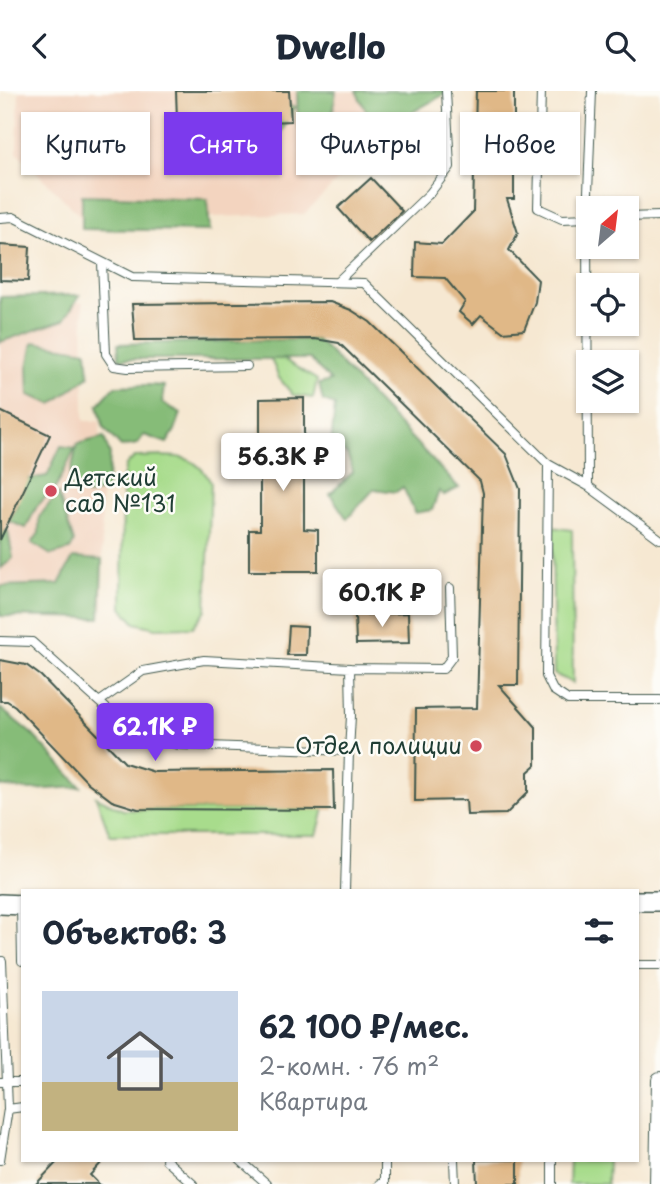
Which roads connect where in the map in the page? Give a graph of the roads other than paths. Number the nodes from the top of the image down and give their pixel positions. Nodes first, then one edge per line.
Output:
1 (446, 91) edge
2 (541, 91) edge
3 (592, 91) edge
4 (589, 196) edge
5 (660, 216) edge
6 (639, 217) edge
7 (0, 218) edge
8 (576, 218) edge
9 (588, 259) edge
10 (102, 263) junction
11 (337, 282) junction
12 (247, 366) dead end
13 (548, 464) junction
14 (588, 486) junction
15 (660, 540) edge
16 (450, 588) dead end
17 (0, 641) edge
18 (350, 669) junction
19 (660, 699) edge
20 (99, 702) junction
21 (349, 751) junction
22 (345, 889) edge
23 (639, 901) edge
24 (660, 901) edge
25 (0, 904) edge
26 (21, 905) edge
27 (1, 961) edge
28 (21, 961) edge
29 (639, 965) edge
30 (660, 965) edge
31 (660, 1080) edge
32 (4, 1082) edge
33 (21, 1107) edge
34 (8, 1109) junction
35 (0, 1160) edge
36 (168, 1162) edge
37 (242, 1162) edge
38 (385, 1162) edge
39 (454, 1162) edge
40 (552, 1162) edge
41 (193, 1184) edge
42 (267, 1184) edge
43 (380, 1184) edge
44 (455, 1184) edge
45 (552, 1184) edge
46 (658, 1184) edge

1 - 11 lane
2 - 8 lane
3 - 4 lane
5 - 6 lane
7 - 10 lane
9 - 14 lane
10 - 11 lane
10 - 12 lane
11 - 13 lane
13 - 14 lane
13 - 19 lane
14 - 15 lane
16 - 18 lane
17 - 20 lane
18 - 20 lane
18 - 21 lane
20 - 21 lane
21 - 22 lane
23 - 24 street
25 - 26 street
27 - 28 lane
27 - 32 lane
29 - 30 lane
31 - 46 street
32 - 34 lane
33 - 34 lane
34 - 35 lane
36 - 41 lane
37 - 42 lane
38 - 43 lane
39 - 44 lane
40 - 45 lane

